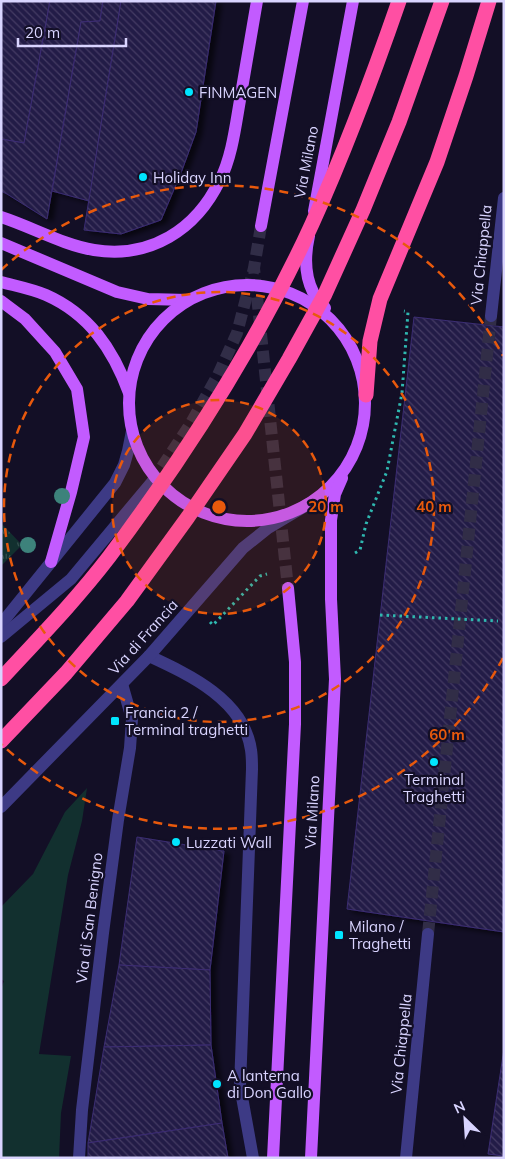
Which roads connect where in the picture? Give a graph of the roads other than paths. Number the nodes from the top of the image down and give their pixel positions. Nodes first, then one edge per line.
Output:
1 (257, 1) edge
2 (303, 1) edge
3 (353, 1) edge
4 (399, 1) edge
5 (442, 1) edge
6 (489, 1) edge
7 (504, 198) edge
8 (1, 217) edge
9 (261, 226) tunnel mouth
10 (1, 243) edge
11 (1, 282) edge
12 (188, 300) junction
13 (1, 301) edge
14 (491, 316) tunnel mouth
15 (335, 322) junction
16 (129, 393) junction
17 (366, 395) junction
18 (132, 431) junction
19 (345, 470) junction
20 (152, 482) tunnel mouth
21 (317, 499) junction
22 (51, 562) junction
23 (288, 588) tunnel mouth
24 (1, 624) edge
25 (1, 637) edge
26 (149, 656) junction
27 (1, 679) edge
28 (122, 684) junction
29 (1, 741) edge
30 (1, 807) edge
31 (428, 934) tunnel mouth
32 (79, 1158) edge
33 (253, 1158) edge
34 (274, 1158) edge
35 (312, 1158) edge
36 (406, 1158) edge

1 - 8 main road
2 - 9 main road
3 - 15 main road, Via Milano
4 - 27 highway, bridge
5 - 29 highway, bridge
6 - 17 highway
7 - 14 street, Via Chiappella
10 - 12 main road
11 - 16 main road
12 - 15 main road
12 - 16 main road
13 - 22 main road
15 - 17 main road, Via Milano
16 - 18 main road
17 - 19 main road, Via Milano
18 - 21 main road
18 - 22 street
19 - 21 main road
19 - 35 main road, Via Milano
20 - 25 street
21 - 26 street, Via di Francia
22 - 24 street
23 - 34 main road, Via Milano
26 - 28 street, Via di Francia
26 - 33 street
28 - 30 street, Via di Francia
28 - 32 street, Via di San Benigno
31 - 36 street, Via Chiappella

